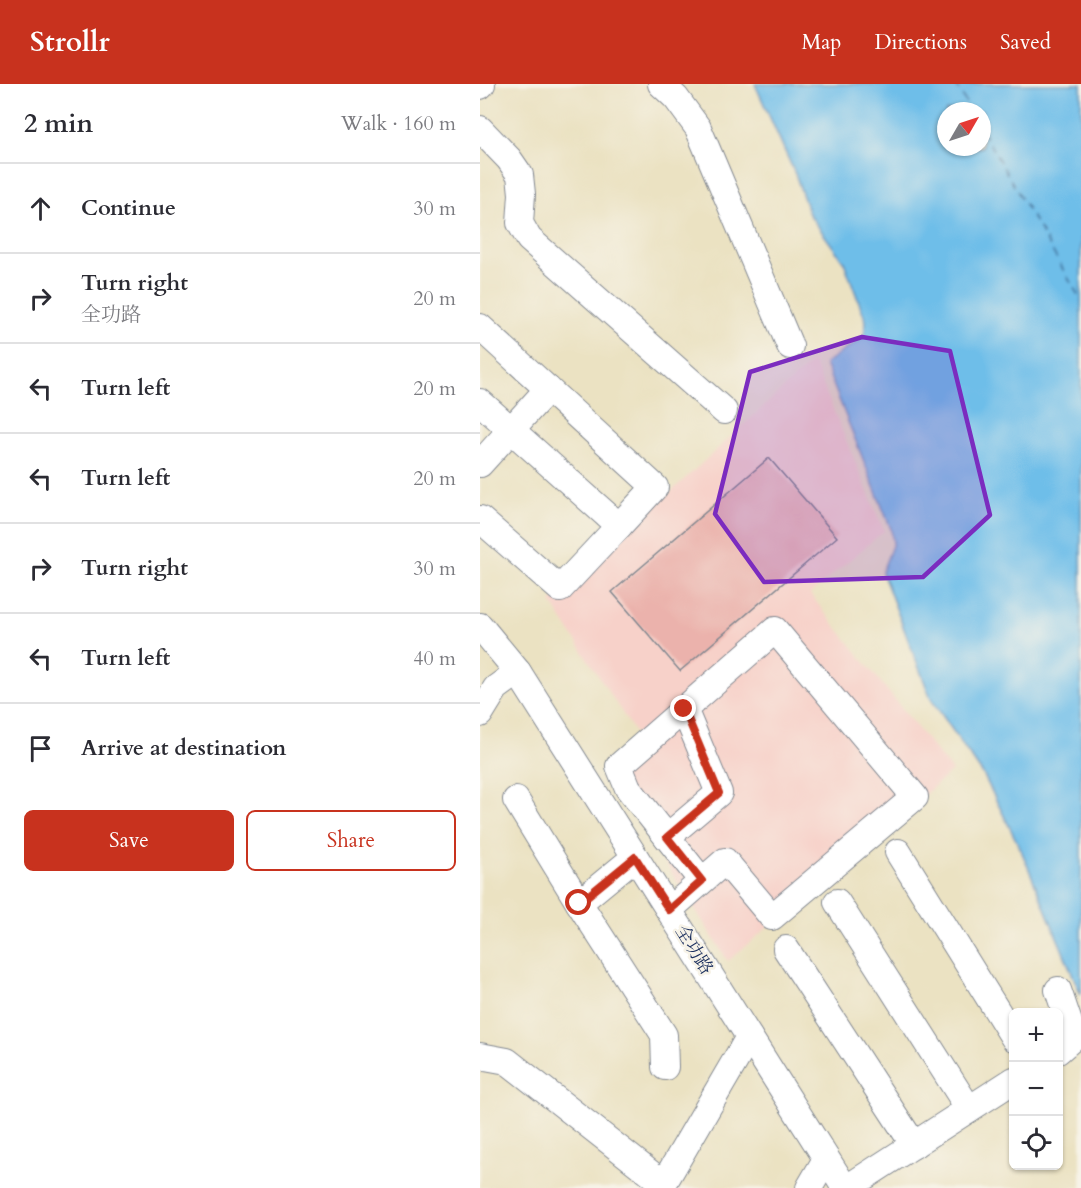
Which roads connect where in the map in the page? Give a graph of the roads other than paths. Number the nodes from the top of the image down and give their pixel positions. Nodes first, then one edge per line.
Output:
1 (661, 84) edge
2 (480, 129) edge
3 (480, 327) edge
4 (790, 346) dead end
5 (548, 389) junction
6 (480, 402) edge
7 (724, 411) dead end
8 (511, 430) junction
9 (480, 464) edge
10 (480, 519) edge
11 (619, 526) junction
12 (480, 626) edge
13 (518, 672) junction
14 (684, 709) junction
15 (480, 714) edge
16 (516, 800) dead end
17 (667, 837) junction
18 (898, 852) dead end
19 (635, 857) junction
20 (702, 881) junction
21 (837, 902) dead end
22 (579, 903) junction
23 (669, 910) junction
24 (786, 949) dead end
25 (1058, 990) dead end
26 (1009, 1030) edge
27 (749, 1037) junction
28 (1063, 1047) edge
29 (480, 1056) edge
30 (665, 1067) dead end
31 (1009, 1083) edge
32 (969, 1109) junction
33 (914, 1145) junction
34 (826, 1159) junction
35 (662, 1186) edge
36 (809, 1188) edge
37 (846, 1188) edge

1 - 4 street
2 - 7 street
3 - 5 street
5 - 8 street
5 - 11 street
6 - 8 street
8 - 9 street
8 - 11 street
10 - 11 street
12 - 13 street, 全功路
13 - 15 street
13 - 19 street, 全功路
14 - 17 street
14 - 17 street
14 - 20 street
16 - 22 street
17 - 20 street
18 - 26 street
19 - 22 street
19 - 23 street, 全功路
20 - 23 street
21 - 32 street
22 - 30 street
23 - 27 street, 全功路
24 - 33 street
25 - 28 street
27 - 34 street, 全功路
27 - 35 street
29 - 35 street
31 - 32 street
32 - 33 street
33 - 37 street
34 - 36 street
34 - 37 street, 全功路

